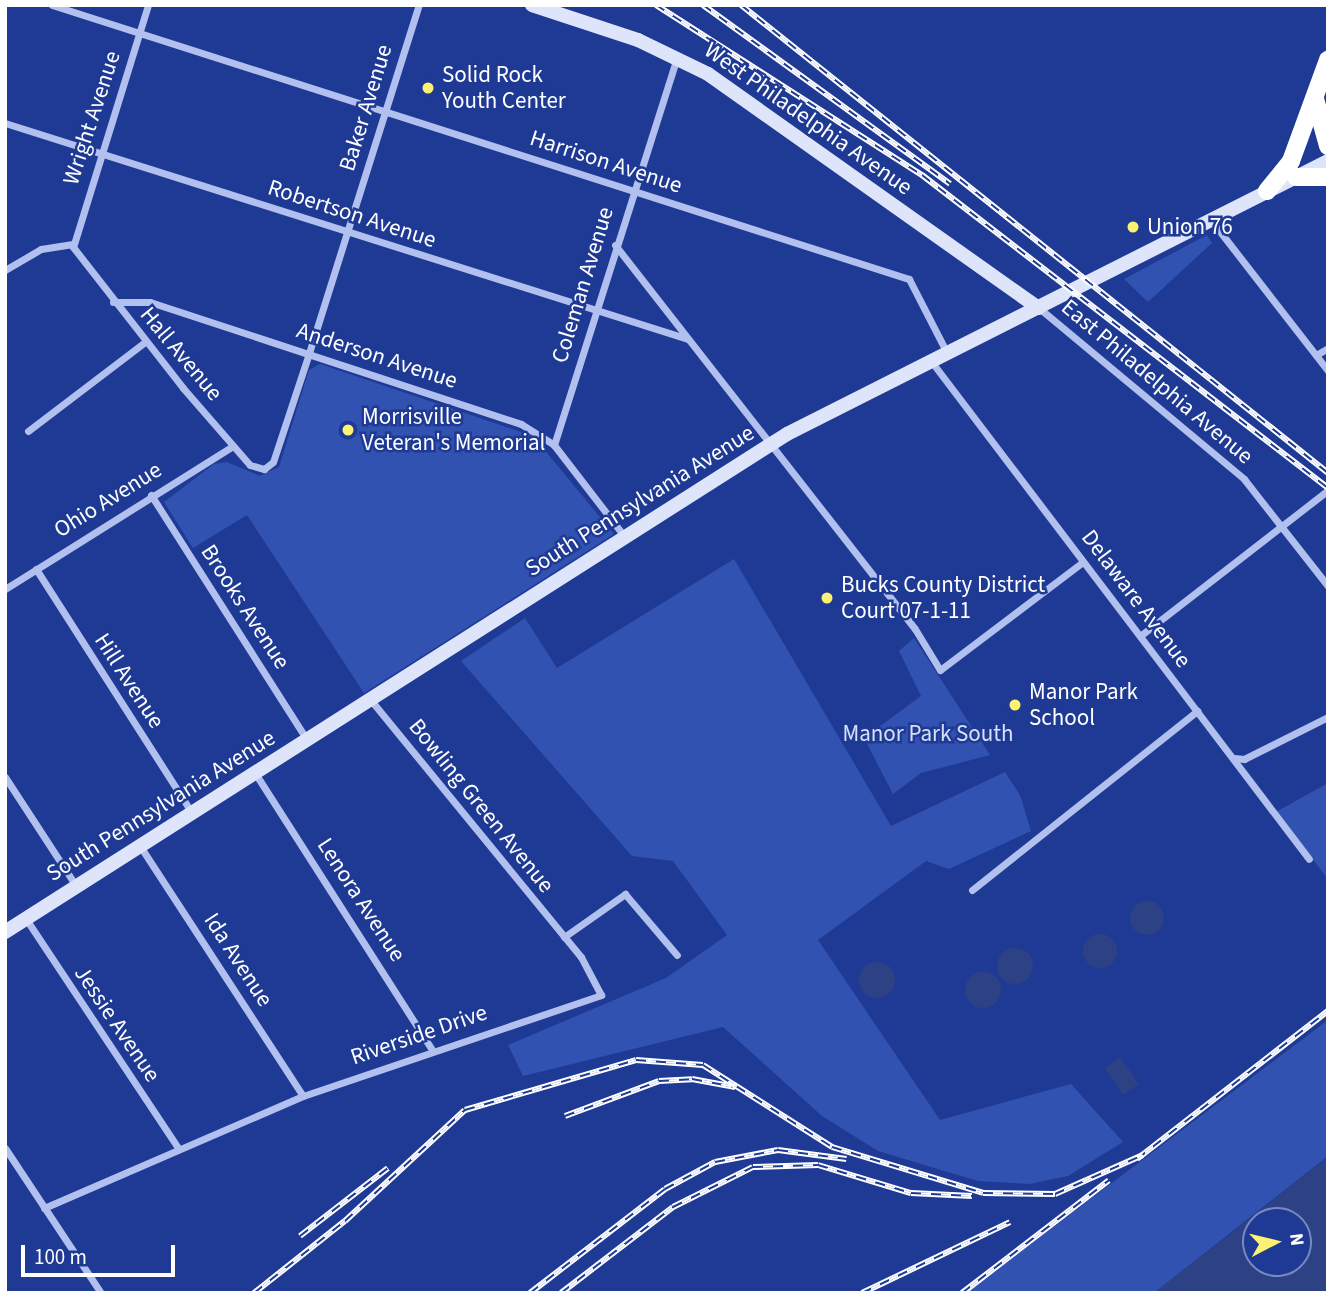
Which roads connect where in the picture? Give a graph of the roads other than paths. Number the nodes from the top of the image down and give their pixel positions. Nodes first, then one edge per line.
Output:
1 (52, 5) edge
2 (148, 5) edge
3 (419, 5) edge
4 (532, 5) edge
5 (139, 34) junction
6 (677, 57) junction
7 (1328, 60) edge
8 (1315, 99) junction
9 (385, 112) junction
10 (5, 123) edge
11 (1328, 146) edge
12 (101, 155) junction
13 (1328, 162) edge
14 (1296, 177) junction
15 (1328, 177) edge
16 (633, 191) junction
17 (1267, 191) junction
18 (1211, 219) junction
19 (347, 233) junction
20 (73, 244) junction
21 (615, 245) junction
22 (5, 270) edge
23 (113, 302) junction
24 (1039, 308) junction
25 (594, 311) junction
26 (688, 339) junction
27 (145, 342) junction
28 (1328, 348) edge
29 (947, 353) junction
30 (309, 354) junction
31 (1316, 355) junction
32 (931, 361) junction
33 (1328, 370) edge
34 (28, 431) dead end
35 (773, 444) junction
36 (554, 445) junction
37 (233, 446) junction
38 (273, 462) joint
39 (1328, 490) edge
40 (150, 495) junction
41 (1281, 526) junction
42 (625, 536) junction
43 (1083, 562) junction
44 (36, 569) junction
45 (1328, 586) edge
46 (5, 589) edge
47 (1140, 636) junction
48 (370, 699) junction
49 (1197, 711) junction
50 (1328, 717) edge
51 (307, 740) junction
52 (1233, 757) junction
53 (255, 773) junction
54 (5, 777) edge
55 (192, 813) junction
56 (140, 846) junction
57 (1309, 859) dead end
58 (77, 886) junction
59 (972, 890) dead end
60 (26, 919) junction
61 (5, 932) edge
62 (564, 937) junction
63 (677, 955) dead end
64 (432, 1050) junction
65 (303, 1096) junction
66 (5, 1148) edge
67 (179, 1149) junction
68 (44, 1208) junction
69 (101, 1293) edge

1 - 5 street, Harrison Avenue
2 - 5 street, Wright Avenue
3 - 9 street, Baker Avenue
4 - 6 main road, West Philadelphia Avenue
5 - 9 street, Harrison Avenue
5 - 12 street, Wright Avenue
6 - 16 street, Coleman Avenue
6 - 24 main road, West Philadelphia Avenue
7 - 8 highway
8 - 11 highway
8 - 17 highway
9 - 16 street, Harrison Avenue
9 - 19 street, Baker Avenue
10 - 12 street, Robertson Avenue
12 - 19 street, Robertson Avenue
12 - 20 street, Wright Avenue
13 - 14 main road, South Pennsylvania Avenue
14 - 15 highway
14 - 17 main road, South Pennsylvania Avenue
16 - 21 street, Coleman Avenue
16 - 29 street, Harrison Avenue
17 - 18 main road, South Pennsylvania Avenue
18 - 24 main road, South Pennsylvania Avenue
18 - 31 street
19 - 25 street, Robertson Avenue
19 - 30 street, Baker Avenue
20 - 22 street
20 - 23 street, Hall Avenue
21 - 25 street, Coleman Avenue
21 - 26 street
23 - 27 street, Hall Avenue
23 - 30 street, Anderson Avenue
24 - 29 main road, South Pennsylvania Avenue
24 - 41 street, East Philadelphia Avenue
25 - 26 street, Robertson Avenue
25 - 36 street, Coleman Avenue
26 - 35 street
27 - 34 street
27 - 37 street, Hall Avenue
28 - 31 street
29 - 32 main road, South Pennsylvania Avenue
30 - 36 street, Anderson Avenue
30 - 38 street, Baker Avenue
31 - 33 street
32 - 35 main road, South Pennsylvania Avenue
32 - 43 street, Delaware Avenue
35 - 42 main road, South Pennsylvania Avenue
35 - 43 street
36 - 42 street, Anderson Avenue
37 - 38 street, Hall Avenue
37 - 40 street, Ohio Avenue
39 - 41 street
40 - 44 street, Ohio Avenue
40 - 51 street, Brooks Avenue
41 - 45 street, East Philadelphia Avenue
41 - 47 street
42 - 48 main road, South Pennsylvania Avenue
43 - 47 street, Delaware Avenue
44 - 46 street, Ohio Avenue
44 - 55 street, Hill Avenue
47 - 49 street, Delaware Avenue
48 - 51 main road, South Pennsylvania Avenue
48 - 62 street, Bowling Green Avenue
49 - 52 street, Delaware Avenue
49 - 59 street
50 - 52 street
51 - 53 main road, South Pennsylvania Avenue
52 - 57 street, Delaware Avenue
53 - 55 main road, South Pennsylvania Avenue
53 - 64 street, Lenora Avenue
54 - 58 street
55 - 56 main road, South Pennsylvania Avenue
56 - 58 main road, South Pennsylvania Avenue
56 - 65 street, Ida Avenue
58 - 60 main road, South Pennsylvania Avenue
60 - 61 main road, South Pennsylvania Avenue
60 - 67 street, Jessie Avenue
62 - 63 street
62 - 64 street, Riverside Drive
64 - 65 street, Riverside Drive
65 - 67 street, Riverside Drive
66 - 68 street
67 - 68 street, Riverside Drive
68 - 69 street

